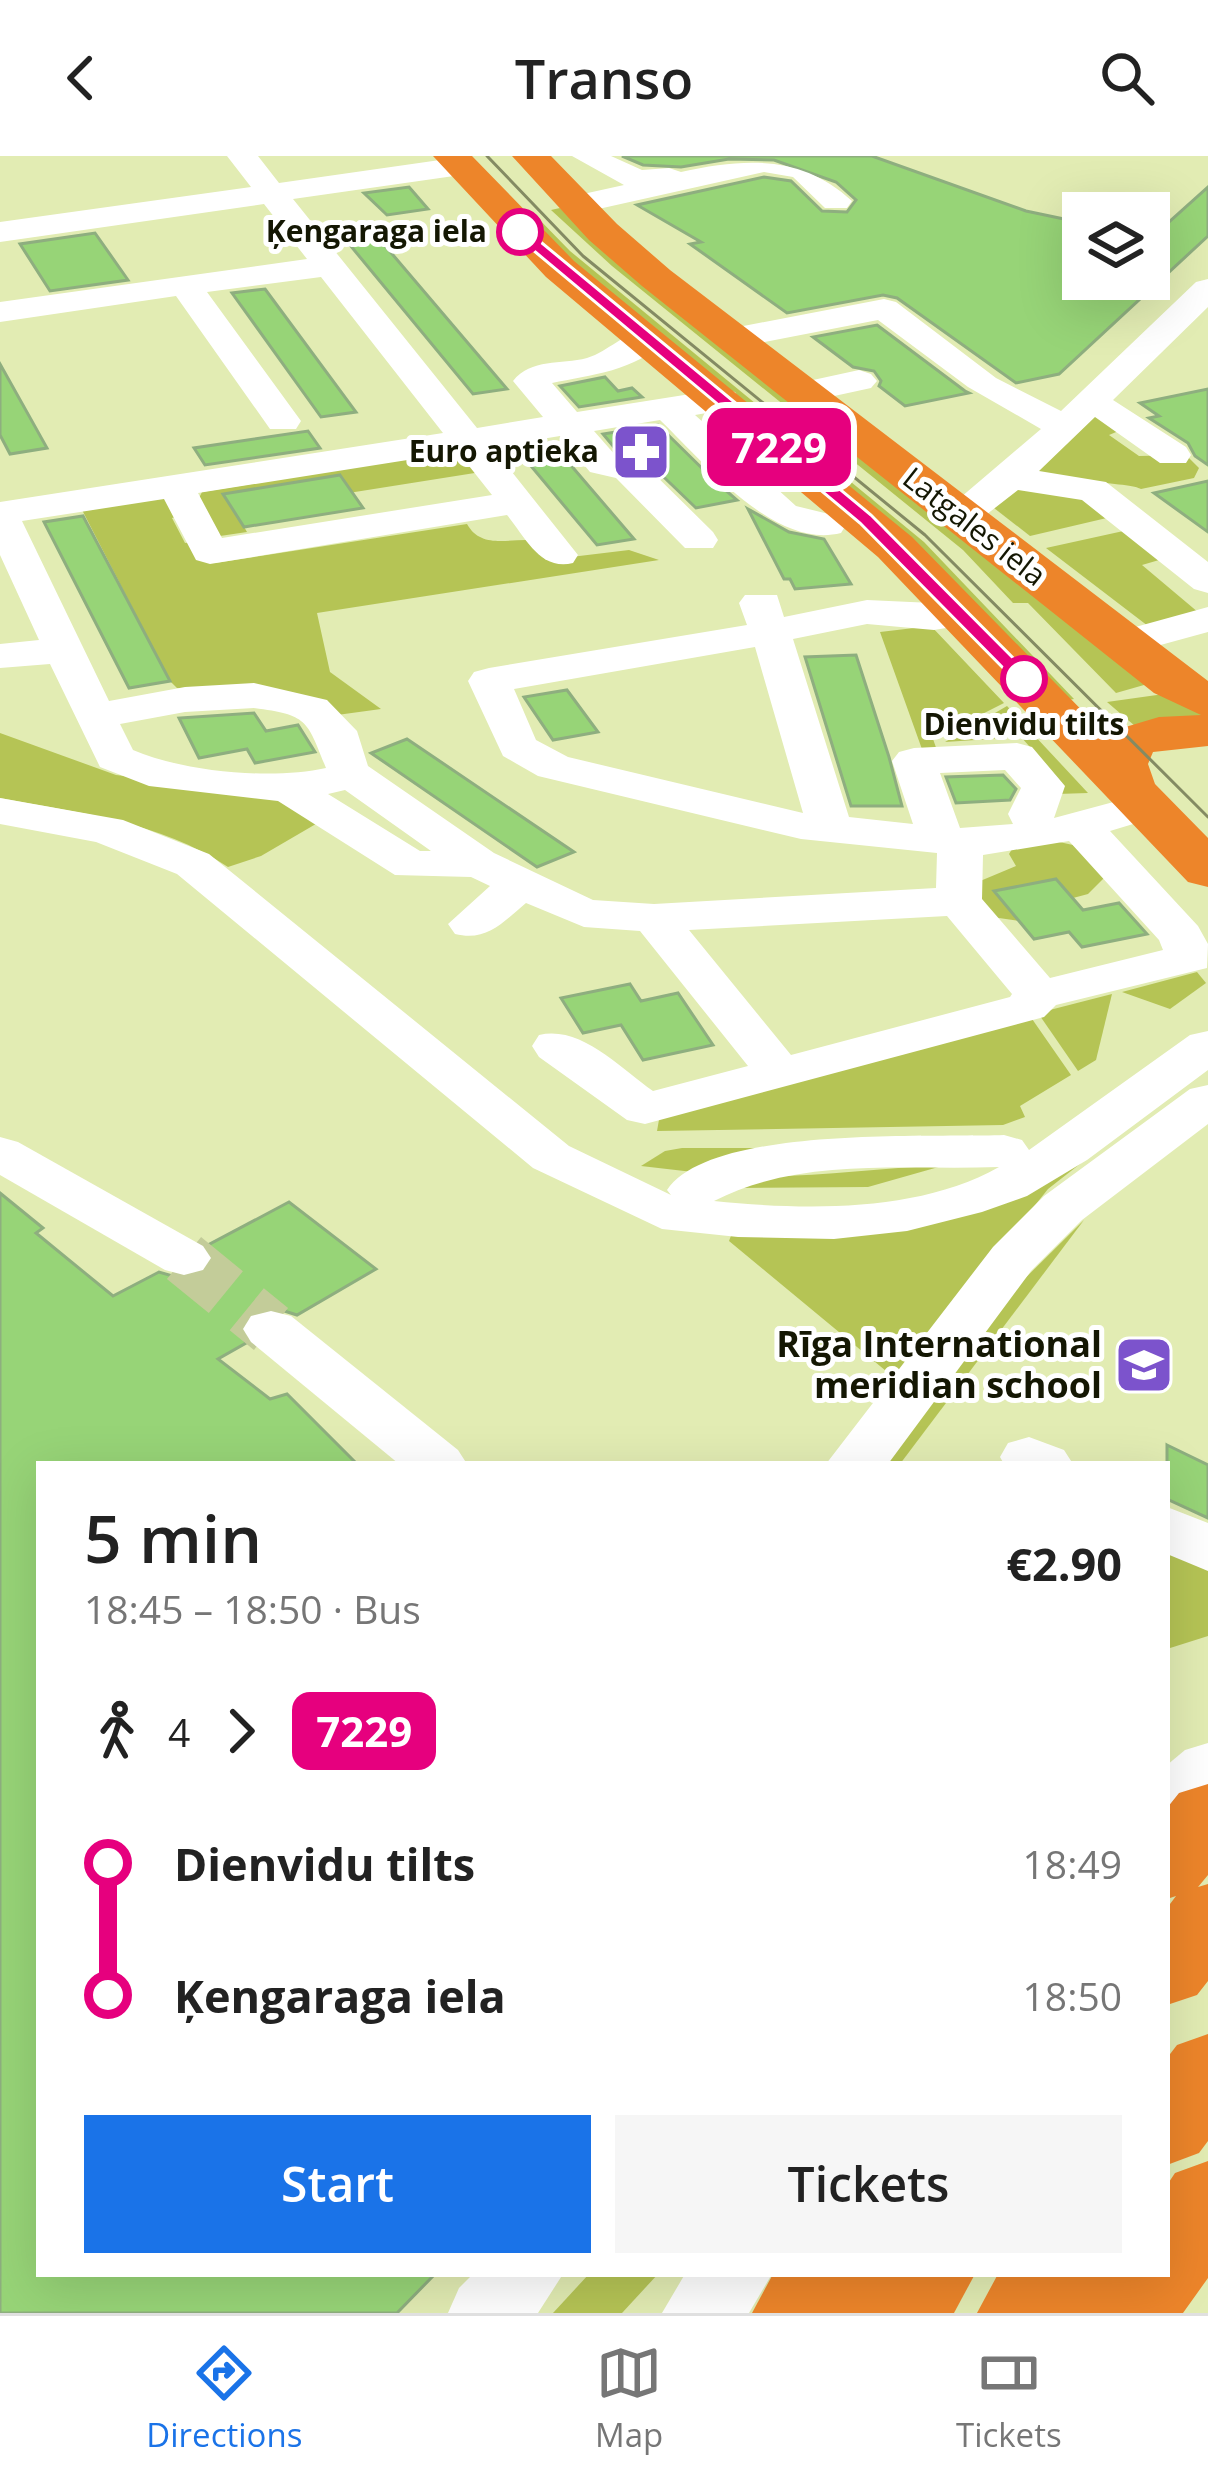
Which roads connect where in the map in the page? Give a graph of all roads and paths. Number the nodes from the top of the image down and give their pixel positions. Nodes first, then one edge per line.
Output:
1 (242, 156) edge
2 (530, 156) edge
3 (587, 156) edge
4 (748, 156) edge
5 (435, 171) edge
6 (336, 182) junction
7 (836, 201) dead end
8 (280, 202) junction
9 (576, 205) junction
10 (365, 214) dead end
11 (0, 232) edge
12 (0, 246) edge
13 (37, 256) dead end
14 (332, 266) junction
15 (184, 285) junction
16 (1208, 289) edge
17 (847, 296) dead end
18 (0, 312) edge
19 (768, 312) dead end
20 (1162, 332) junction
21 (733, 338) junction
22 (647, 340) junction
23 (1208, 345) edge
24 (859, 381) dead end
25 (802, 392) junction
26 (691, 411) junction
27 (1075, 416) junction
28 (283, 421) dead end
29 (471, 440) junction
30 (586, 443) junction
31 (1173, 455) dead end
32 (1011, 478) junction
33 (176, 486) junction
34 (517, 502) junction
35 (638, 512) dead end
36 (960, 517) junction
37 (846, 522) junction
38 (3, 530) edge
39 (559, 555) dead end
40 (1208, 581) edge
41 (948, 616) junction
42 (1208, 619) edge
43 (772, 638) junction
44 (1124, 644) junction
45 (64, 650) junction
46 (3, 655) edge
47 (33, 700) dead end
48 (1208, 701) edge
49 (96, 716) junction
50 (1208, 730) edge
51 (353, 775) junction
52 (290, 789) junction
53 (1139, 797) junction
54 (0, 811) edge
55 (830, 830) junction
56 (1059, 830) junction
57 (950, 840) junction
58 (478, 863) junction
59 (1208, 874) edge
60 (520, 885) junction
61 (1134, 886) junction
62 (959, 901) junction
63 (654, 918) junction
64 (472, 924) dead end
65 (1039, 995) junction
66 (1208, 1009) edge
67 (557, 1046) dead end
68 (1208, 1046) edge
69 (782, 1075) junction
70 (465, 1087) junction
71 (1120, 1089) junction
72 (1197, 1107) edge
73 (0, 1153) edge
74 (184, 1258) tunnel mouth
75 (272, 1329) tunnel mouth
76 (433, 1461) edge
77 (858, 1461) edge
78 (1170, 1530) edge
79 (1208, 1549) edge
80 (1208, 1768) edge
81 (1170, 1800) edge
82 (1208, 1816) edge
83 (1170, 1862) edge
84 (1208, 1918) edge
85 (1170, 1966) edge
86 (1208, 2072) edge
87 (1170, 2122) edge
88 (1208, 2203) edge
89 (1170, 2255) edge
90 (521, 2277) edge
91 (731, 2277) edge
92 (829, 2277) edge
93 (926, 2277) edge
94 (1053, 2277) edge
95 (1154, 2277) edge
96 (487, 2313) edge
97 (701, 2313) edge
98 (800, 2313) edge
99 (897, 2313) edge
100 (1025, 2313) edge
101 (1127, 2313) edge

1 - 8 street
2 - 9 highway, Latgales iela
3 - 4 street
5 - 6 street
5 - 22 highway, Latgales iela
6 - 8 street
6 - 10 street
7 - 9 street
8 - 11 street
8 - 14 street
9 - 21 highway, Latgales iela
12 - 13 street
14 - 15 street
14 - 29 street
15 - 18 street
15 - 28 street
16 - 20 street
17 - 19 street
20 - 23 street
20 - 27 street
21 - 25 highway, Latgales iela
21 - 27 street
22 - 26 highway, Latgales iela
22 - 30 street
24 - 25 street
25 - 36 highway, Latgales iela
26 - 30 street
26 - 37 highway, Latgales iela
27 - 31 street
27 - 32 street
29 - 30 street
29 - 33 street
29 - 34 street
30 - 35 street
30 - 37 street
32 - 36 street
32 - 40 street
33 - 34 street
33 - 38 street
34 - 39 street
36 - 44 highway, Latgales iela
37 - 41 highway, Latgales iela
38 - 45 street
41 - 43 street
41 - 43 street
41 - 53 highway, Latgales iela
42 - 44 street
43 - 55 street
43 - 55 street
44 - 48 highway, Latgales iela
45 - 46 street
45 - 49 street
46 - 47 street
49 - 51 street
49 - 52 street
50 - 53 highway
51 - 52 street
51 - 58 street
52 - 58 street
53 - 56 street
53 - 59 highway, Latgales iela
54 - 70 street
55 - 57 street
56 - 57 street
56 - 57 street
56 - 61 street
57 - 62 street
58 - 60 street
59 - 61 street
60 - 63 street
60 - 64 street
61 - 65 street
62 - 63 street
62 - 65 street
63 - 69 street
65 - 69 street
66 - 71 street
67 - 69 street
68 - 71 street
70 - 71 street
70 - 71 street
71 - 72 street
72 - 77 street
73 - 74 street
75 - 76 street
78 - 79 street
80 - 81 street
82 - 83 highway
84 - 85 highway
86 - 87 highway
88 - 89 highway
90 - 96 street
91 - 97 street
92 - 98 highway
93 - 99 highway
94 - 100 highway
95 - 101 highway

